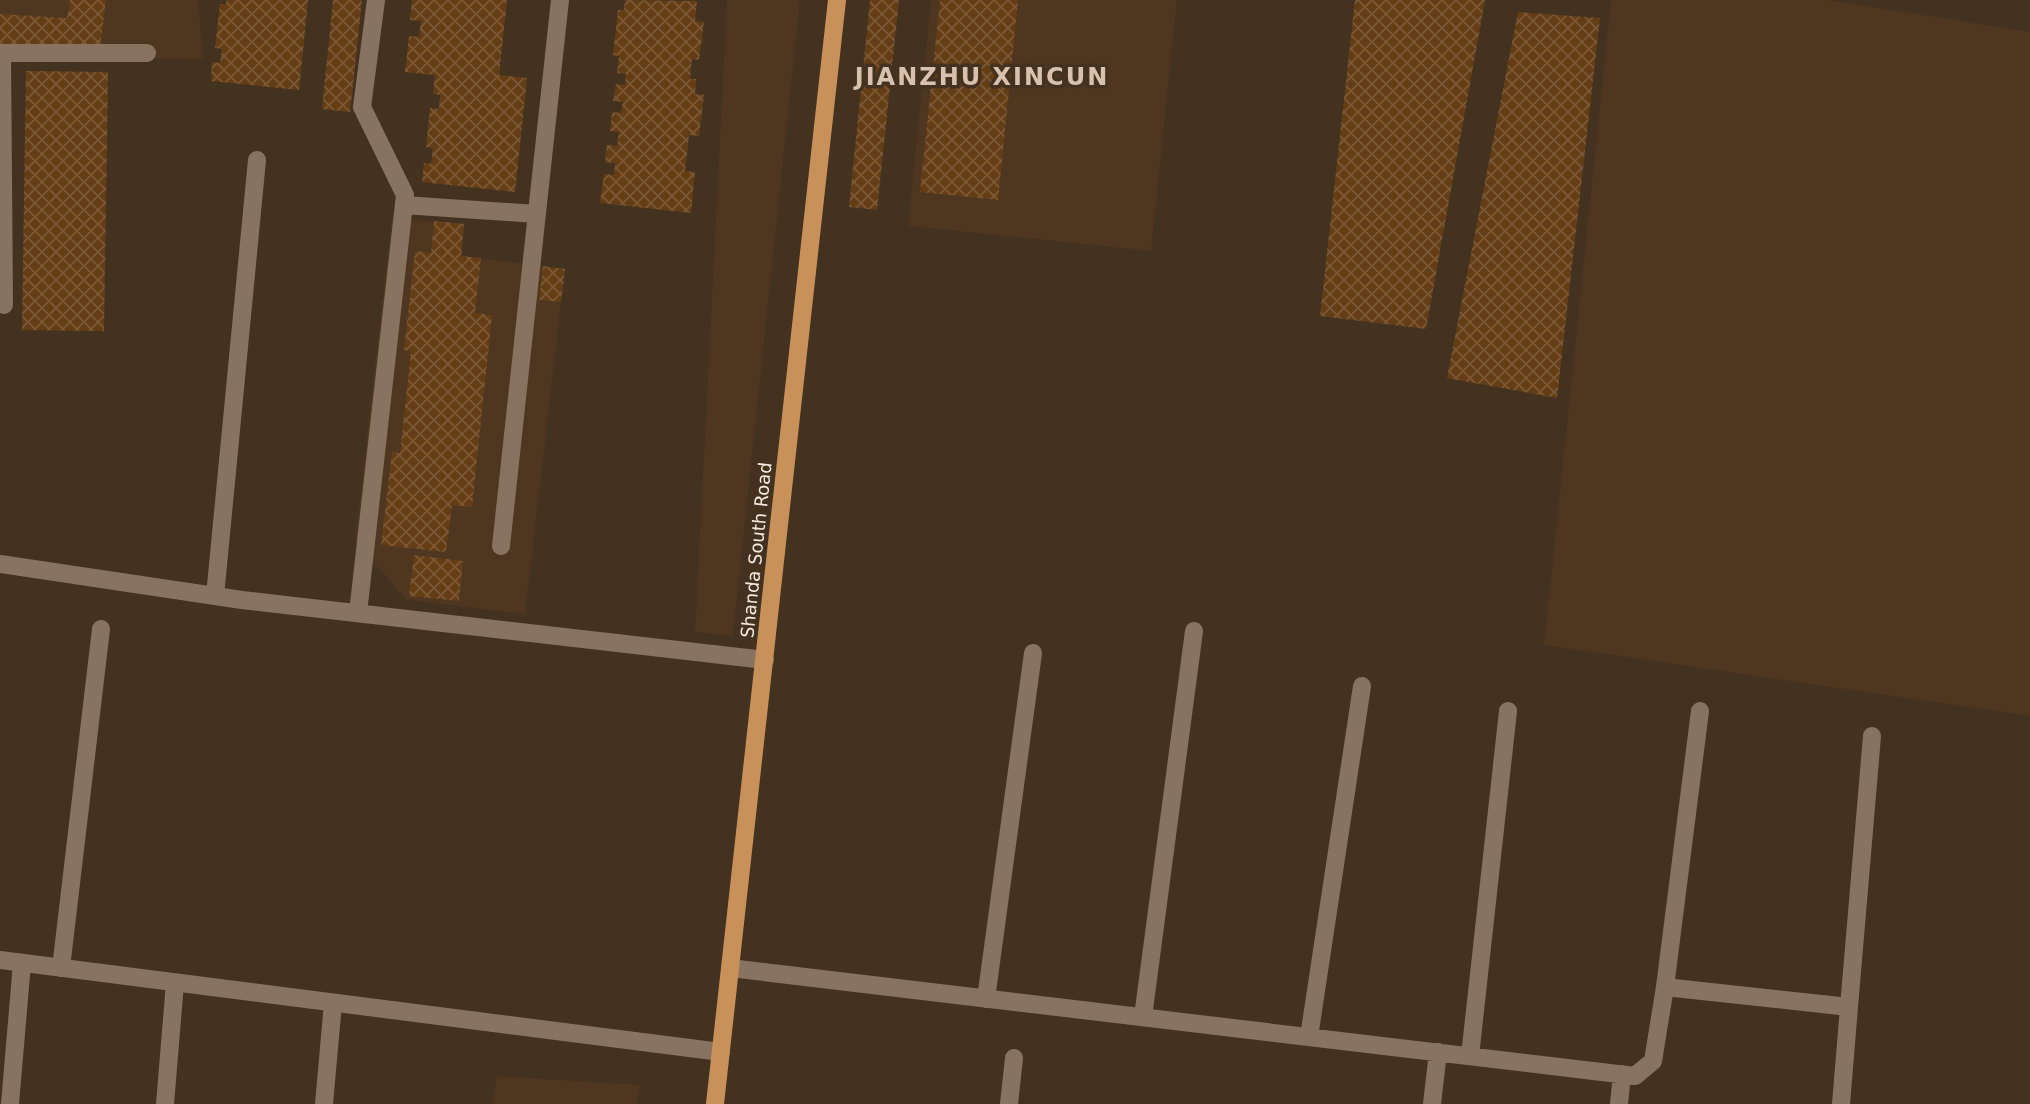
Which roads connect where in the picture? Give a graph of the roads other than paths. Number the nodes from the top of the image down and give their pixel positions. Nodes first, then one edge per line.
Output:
1 (376, 0) edge
2 (560, 0) edge
3 (837, 0) edge
4 (1, 53) edge
5 (147, 53) dead end
6 (257, 160) dead end
7 (404, 205) junction
8 (537, 214) junction
9 (4, 305) dead end
10 (501, 545) dead end
11 (0, 564) edge
12 (215, 596) junction
13 (358, 613) junction
14 (101, 629) dead end
15 (1194, 631) dead end
16 (1032, 653) dead end
17 (765, 660) junction
18 (1362, 686) dead end
19 (1508, 711) dead end
20 (1700, 711) dead end
21 (1872, 736) dead end
22 (0, 960) edge
23 (22, 963) junction
24 (61, 968) junction
25 (730, 968) junction
26 (176, 983) junction
27 (1665, 987) junction
28 (986, 999) junction
29 (333, 1003) junction
30 (1849, 1007) junction
31 (1143, 1017) junction
32 (1309, 1037) junction
33 (721, 1052) junction
34 (1438, 1052) junction
35 (1470, 1056) junction
36 (1014, 1058) dead end
37 (1622, 1074) junction
38 (10, 1104) edge
39 (165, 1104) edge
40 (324, 1104) edge
41 (715, 1104) edge
42 (1009, 1104) edge
43 (1432, 1104) edge
44 (1619, 1104) edge
45 (1841, 1104) edge

1 - 7 street
2 - 8 street
3 - 17 main road, Shanda South Road
4 - 5 street
4 - 9 street
6 - 12 street
7 - 8 street
7 - 13 street
8 - 10 street
11 - 12 street
12 - 13 street
13 - 17 street
14 - 24 street
15 - 31 street
16 - 28 street
17 - 25 main road, Shanda South Road
18 - 32 street
19 - 35 street
20 - 27 street
21 - 30 street
22 - 23 street
23 - 24 street
23 - 38 street
24 - 26 street
25 - 28 street
25 - 33 main road, Shanda South Road
26 - 29 street
26 - 39 street
27 - 30 street
27 - 37 street
28 - 31 street
29 - 33 street
29 - 40 street
30 - 45 street
31 - 32 street
32 - 34 street
33 - 41 main road, Shanda South Road
34 - 35 street
34 - 43 street
35 - 37 street
36 - 42 street
37 - 44 street

